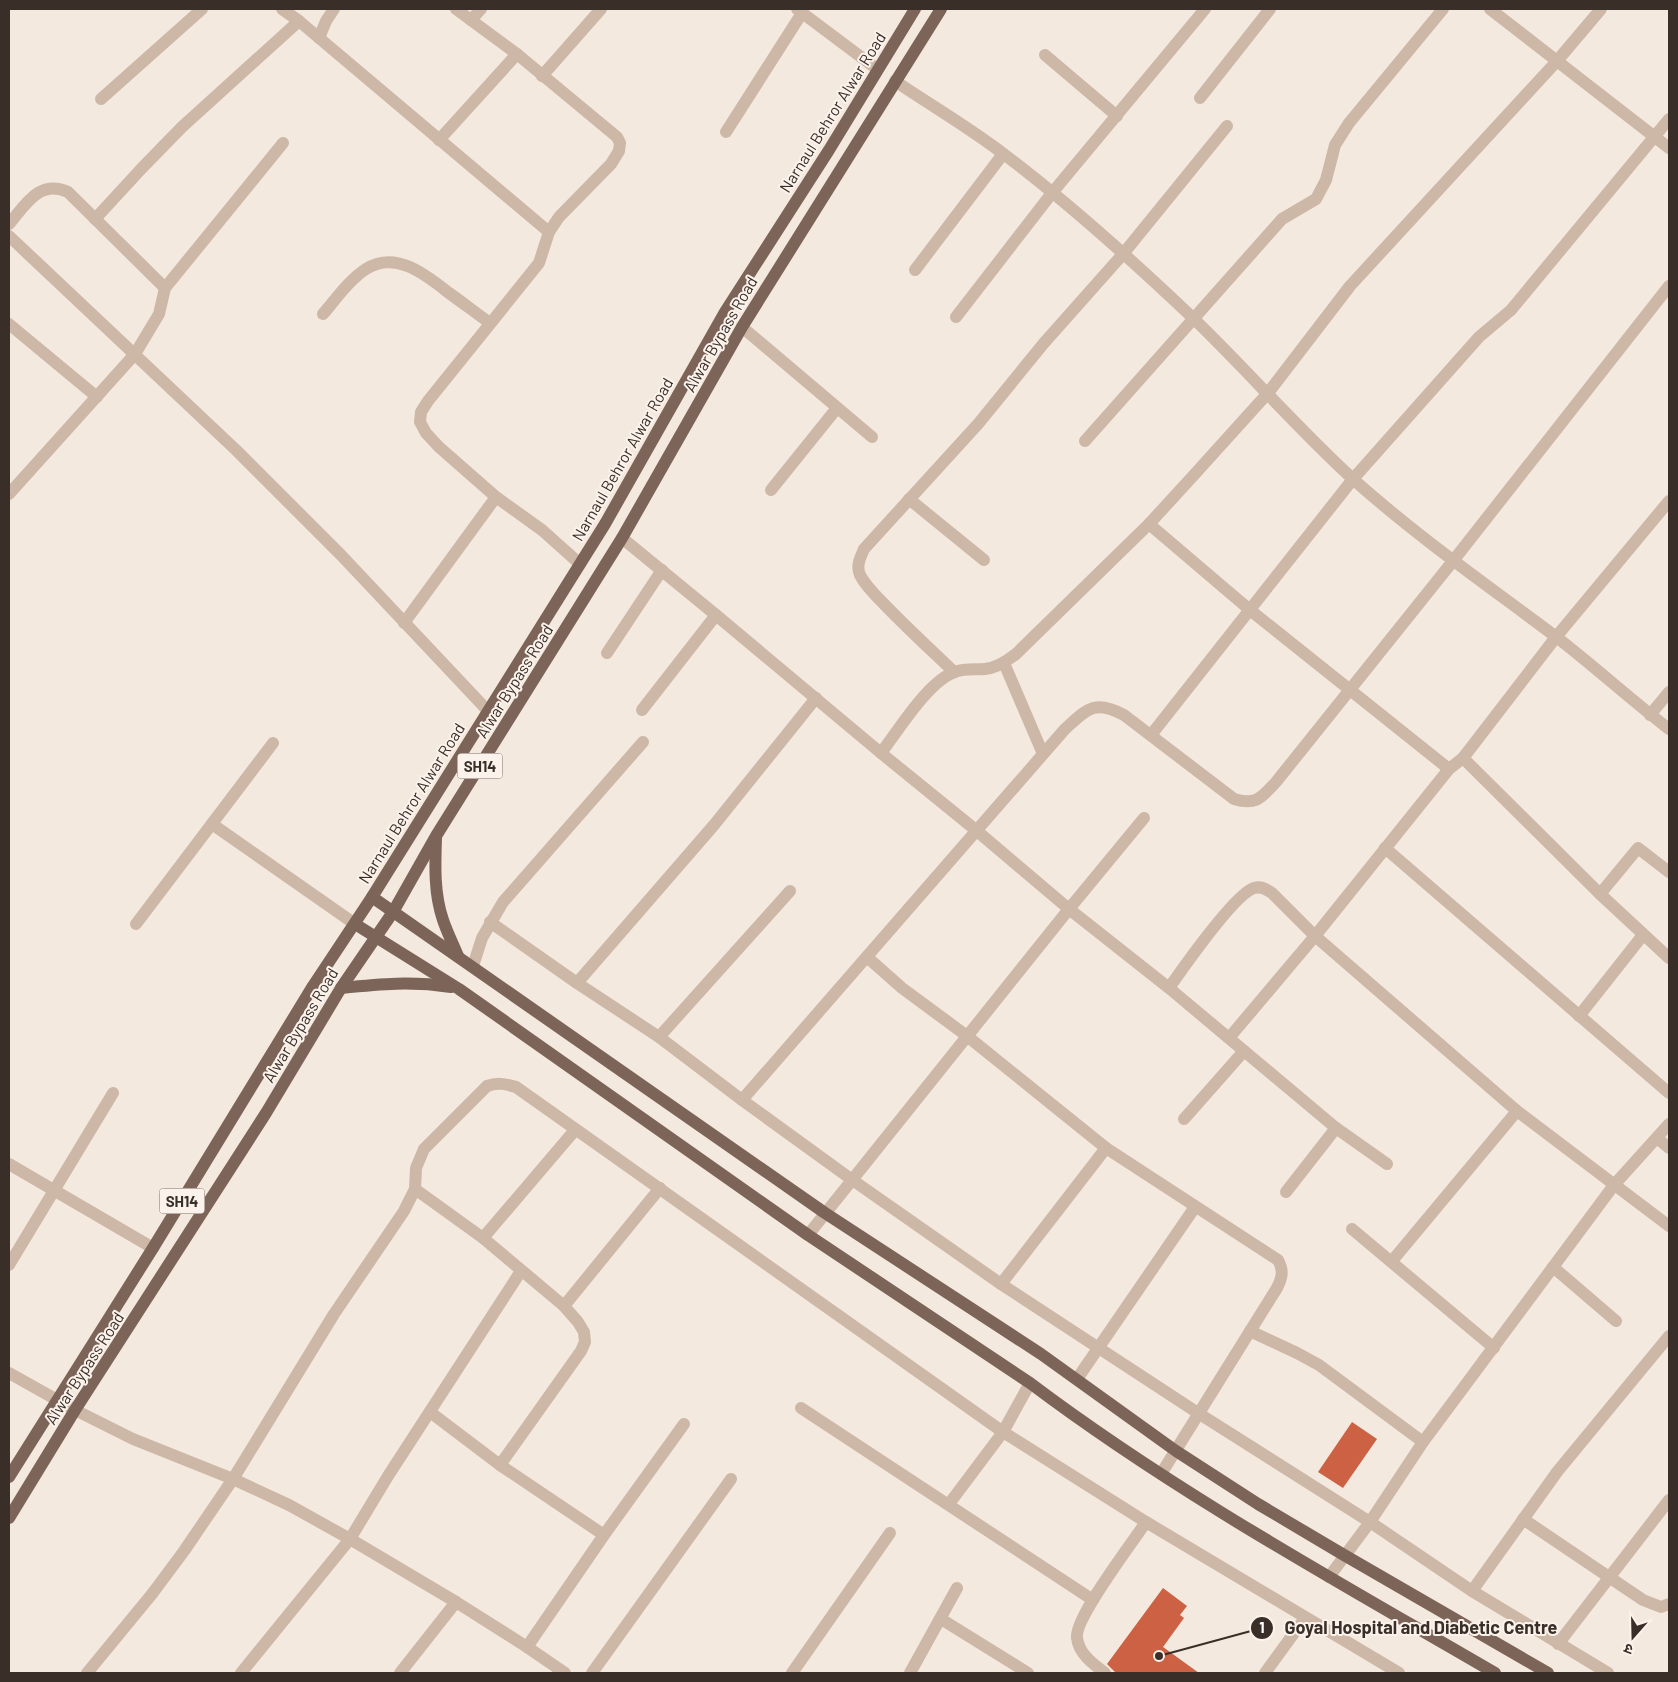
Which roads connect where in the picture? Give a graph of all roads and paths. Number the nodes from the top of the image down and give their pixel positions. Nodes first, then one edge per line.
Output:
1 (202, 9) edge
2 (282, 9) edge
3 (334, 9) edge
4 (456, 9) edge
5 (481, 9) edge
6 (601, 9) edge
7 (915, 9) edge
8 (941, 9) edge
9 (1205, 9) edge
10 (1270, 9) edge
11 (1443, 9) edge
12 (1490, 9) edge
13 (1601, 9) edge
14 (799, 11) edge
15 (471, 20) junction
16 (299, 21) junction
17 (319, 38) junction
18 (517, 54) junction
19 (1045, 55) dead end
20 (1557, 61) junction
21 (877, 69) junction
22 (542, 76) junction
23 (895, 81) junction
24 (1200, 98) dead end
25 (101, 99) dead end
26 (1116, 116) junction
27 (1669, 119) edge
28 (1227, 126) dead end
29 (726, 132) dead end
30 (1654, 137) junction
31 (439, 140) junction
32 (283, 144) dead end
33 (1669, 148) edge
34 (1003, 154) junction
35 (1052, 193) junction
36 (95, 219) junction
37 (9, 224) edge
38 (549, 232) junction
39 (9, 236) edge
40 (1123, 254) junction
41 (915, 270) dead end
42 (1669, 286) edge
43 (164, 288) junction
44 (323, 314) dead end
45 (956, 317) dead end
46 (1193, 318) junction
47 (490, 323) junction
48 (9, 324) edge
49 (742, 327) junction
50 (135, 354) junction
51 (1268, 393) junction
52 (97, 397) junction
53 (837, 408) junction
54 (872, 437) dead end
55 (1085, 441) dead end
56 (1353, 479) junction
57 (771, 490) dead end
58 (9, 494) edge
59 (496, 497) junction
60 (909, 499) junction
61 (1669, 501) edge
62 (1149, 524) junction
63 (622, 538) junction
64 (984, 560) dead end
65 (1453, 561) junction
66 (580, 564) junction
67 (662, 570) junction
68 (1250, 610) junction
69 (716, 614) junction
70 (404, 623) junction
71 (1556, 637) junction
72 (607, 653) dead end
73 (1004, 663) junction
74 (954, 672) junction
75 (1350, 689) junction
76 (1669, 692) edge
77 (816, 698) junction
78 (642, 710) dead end
79 (488, 711) junction
80 (1650, 715) junction
81 (1669, 729) edge
82 (1151, 735) junction
83 (643, 742) dead end
84 (273, 743) dead end
85 (881, 753) junction
86 (1043, 754) junction
87 (1463, 758) junction
88 (1449, 769) junction
89 (1144, 818) dead end
90 (212, 824) junction
91 (977, 831) junction
92 (436, 836) junction
93 (1386, 848) junction
94 (1669, 872) edge
95 (790, 891) dead end
96 (1600, 894) junction
97 (372, 897) junction
98 (1069, 909) junction
99 (392, 912) junction
100 (490, 922) junction
101 (136, 924) dead end
102 (355, 924) junction
103 (1644, 935) junction
104 (1316, 936) junction
105 (375, 937) junction
106 (458, 956) junction
107 (867, 957) junction
108 (1669, 958) edge
109 (473, 966) junction
110 (577, 983) junction
111 (341, 988) junction
112 (1169, 988) junction
113 (459, 989) junction
114 (1579, 1016) junction
115 (659, 1036) junction
116 (967, 1036) junction
117 (1229, 1038) junction
118 (1244, 1051) junction
119 (113, 1093) dead end
120 (1669, 1093) edge
121 (742, 1100) junction
122 (1517, 1111) junction
123 (1184, 1119) dead end
124 (1669, 1124) edge
125 (1336, 1128) junction
126 (575, 1130) junction
127 (1657, 1138) junction
128 (1106, 1148) junction
129 (1669, 1148) edge
130 (9, 1164) edge
131 (1388, 1164) dead end
132 (851, 1179) junction
133 (1614, 1185) junction
134 (660, 1188) junction
135 (415, 1189) junction
136 (53, 1190) junction
137 (1286, 1192) dead end
138 (1195, 1207) junction
139 (825, 1213) junction
140 (1669, 1226) edge
141 (1352, 1229) dead end
142 (808, 1235) junction
143 (483, 1238) junction
144 (153, 1248) junction
145 (1392, 1261) junction
146 (9, 1265) edge
147 (1553, 1268) junction
148 (521, 1271) junction
149 (1001, 1284) junction
150 (564, 1306) junction
151 (1616, 1321) dead end
152 (1250, 1331) junction
153 (1669, 1336) edge
154 (1098, 1347) junction
155 (1494, 1348) junction
156 (9, 1373) edge
157 (1077, 1379) junction
158 (1030, 1383) junction
159 (57, 1400) junction
160 (802, 1408) dead end
161 (75, 1410) junction
162 (430, 1412) junction
163 (1198, 1413) junction
164 (684, 1424) dead end
165 (1003, 1432) junction
166 (1423, 1442) junction
167 (1176, 1451) junction
168 (500, 1465) junction
169 (1161, 1474) junction
170 (9, 1477) edge
171 (233, 1479) junction
172 (731, 1480) dead end
173 (1669, 1500) edge
174 (949, 1504) junction
175 (9, 1518) edge
176 (1522, 1519) junction
177 (1146, 1522) junction
178 (1370, 1522) junction
179 (890, 1533) dead end
180 (604, 1535) junction
181 (350, 1539) junction
182 (1344, 1555) junction
183 (1329, 1577) junction
184 (1610, 1578) junction
185 (957, 1588) dead end
186 (1472, 1591) junction
187 (1093, 1600) junction
188 (456, 1602) junction
189 (1669, 1604) edge
190 (1305, 1618) junction
191 (941, 1619) junction
192 (1558, 1644) junction
193 (527, 1647) junction
194 (87, 1673) edge
195 (241, 1673) edge
196 (400, 1673) edge
197 (565, 1673) edge
198 (592, 1673) edge
199 (792, 1673) edge
200 (910, 1673) edge
201 (1028, 1673) edge
202 (1105, 1673) edge
203 (1265, 1673) edge
204 (1399, 1673) edge
205 (1495, 1673) edge
206 (1548, 1673) edge
207 (1608, 1673) edge

1 - 25 street
2 - 16 street
3 - 17 street
4 - 15 street
5 - 15 street
6 - 22 street
7 - 21 main road, Narnaul Behror Alwar Road / SH14
8 - 23 main road, Alwar Bypass Road / SH14
9 - 26 street
10 - 24 street
11 - 46 street
12 - 20 street
13 - 20 street
14 - 21 street
14 - 29 street
15 - 18 street
16 - 17 street
16 - 36 street
17 - 31 street
18 - 22 street
18 - 31 street
19 - 26 street
20 - 30 street
20 - 51 street
21 - 66 main road, Narnaul Behror Alwar Road / SH14
22 - 38 street
23 - 34 street
23 - 49 main road, Alwar Bypass Road / SH14
26 - 35 street
27 - 30 street
28 - 40 street
30 - 33 street
30 - 56 street
31 - 38 street
32 - 43 street
34 - 35 street
34 - 41 street
35 - 40 street
35 - 45 street
36 - 37 street
36 - 43 street
38 - 47 street
39 - 50 street
40 - 46 street
40 - 60 street
42 - 65 street
43 - 50 street
44 - 47 street
46 - 51 street
46 - 55 street
47 - 59 street
48 - 52 street
49 - 53 street
49 - 63 main road, Alwar Bypass Road / SH14
50 - 52 street
50 - 70 street
51 - 56 street
51 - 62 street
52 - 58 street
53 - 54 street
53 - 57 street
56 - 65 street
56 - 68 street
59 - 66 street
59 - 70 street
60 - 64 street
60 - 74 street
61 - 71 street
62 - 68 street
62 - 73 street
63 - 67 street
63 - 92 main road, Alwar Bypass Road / SH14
65 - 71 street
65 - 75 street
66 - 79 main road, Narnaul Behror Alwar Road / SH14
67 - 69 street
67 - 72 street
68 - 75 street
68 - 82 street
69 - 77 street
69 - 78 street
70 - 79 street
71 - 80 street
71 - 87 street
73 - 74 street
73 - 86 street
74 - 85 street
75 - 82 street
75 - 88 street
76 - 80 street
77 - 85 street
77 - 110 street
79 - 97 main road, Narnaul Behror Alwar Road / SH14
80 - 81 street
82 - 86 street
83 - 100 street
84 - 90 street
85 - 91 street
86 - 91 street
87 - 88 street
87 - 96 street
88 - 93 street
89 - 98 street
90 - 101 street
90 - 102 street
91 - 98 street
91 - 107 street
92 - 99 main road, Alwar Bypass Road / SH14
92 - 106 main road
93 - 104 street
93 - 114 street
94 - 96 street
95 - 115 street
96 - 103 street
97 - 99 main road
97 - 102 main road, Narnaul Behror Alwar Road / SH14
98 - 112 street
98 - 116 street
99 - 105 main road, Alwar Bypass Road / SH14
99 - 106 main road
100 - 109 street
100 - 110 street
102 - 105 main road
102 - 144 main road, Alwar Bypass Road / SH14
103 - 108 street
103 - 114 street
104 - 112 street
104 - 117 street
104 - 122 street
105 - 111 main road, Alwar Bypass Road / SH14
105 - 113 main road
106 - 109 main road
107 - 116 street
107 - 121 street
109 - 139 main road
110 - 115 street
111 - 113 main road
111 - 161 main road, Alwar Bypass Road / SH14
112 - 117 street
113 - 142 main road
114 - 120 street
115 - 121 street
116 - 128 street
116 - 132 street
117 - 118 street
118 - 123 street
118 - 125 street
119 - 136 street
121 - 132 street
122 - 133 street
122 - 145 street
124 - 127 street
125 - 131 street
125 - 137 street
126 - 134 street
126 - 135 street
126 - 143 street
127 - 129 street
127 - 133 street
128 - 138 street
128 - 149 street
130 - 136 street
132 - 139 street
132 - 149 street
133 - 140 street
133 - 147 street
134 - 150 street
134 - 165 street
135 - 143 street
135 - 171 street
136 - 144 street
136 - 146 street
138 - 152 street
138 - 154 street
139 - 142 street
139 - 157 main road
141 - 145 street
142 - 158 main road
143 - 148 street
144 - 159 main road, Alwar Bypass Road / SH14
145 - 155 street
147 - 151 street
147 - 155 street
148 - 150 street
148 - 162 street
149 - 154 street
150 - 168 street
152 - 163 street
152 - 166 street
153 - 176 street
154 - 157 street
154 - 163 street
155 - 166 street
156 - 159 street
157 - 167 main road
158 - 165 street
158 - 169 main road
159 - 161 street
159 - 170 main road, Alwar Bypass Road / SH14
160 - 174 street
161 - 171 street
161 - 175 main road, Alwar Bypass Road / SH14
162 - 168 street
162 - 181 street
163 - 167 street
163 - 178 street
164 - 180 street
165 - 174 street
165 - 177 street
166 - 178 street
167 - 169 street
167 - 182 main road
168 - 180 street
169 - 183 main road
171 - 181 street
171 - 194 street
172 - 198 street
173 - 184 street
174 - 187 street
176 - 184 street
176 - 186 street
177 - 187 street
177 - 190 street
178 - 182 street
178 - 186 street
179 - 199 street
180 - 193 street
181 - 188 street
181 - 195 street
182 - 183 street
182 - 206 main road
183 - 205 main road
184 - 189 street
184 - 192 street
185 - 191 street
186 - 192 street
187 - 202 street
188 - 193 street
188 - 196 street
190 - 203 street
190 - 204 street
191 - 200 street
191 - 201 street
192 - 207 street
193 - 197 street

